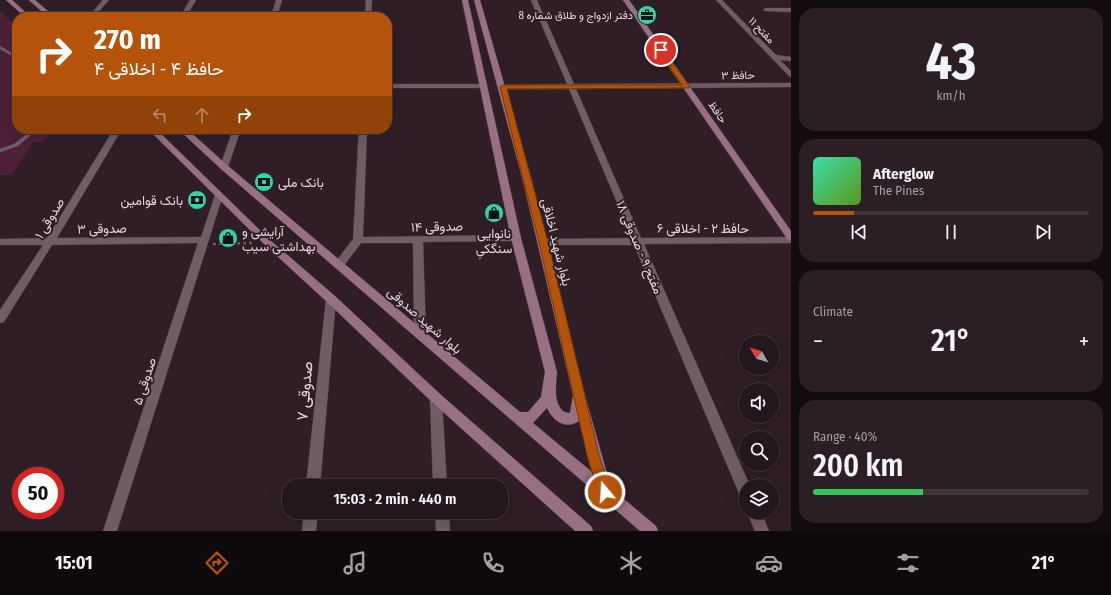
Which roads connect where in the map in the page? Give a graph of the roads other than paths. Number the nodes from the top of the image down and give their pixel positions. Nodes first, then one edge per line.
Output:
1 (9, 0) edge
2 (32, 0) edge
3 (106, 0) edge
4 (193, 0) edge
5 (280, 0) edge
6 (369, 0) edge
7 (465, 0) edge
8 (477, 0) edge
9 (534, 0) edge
10 (626, 0) edge
11 (719, 0) edge
12 (766, 10) dead end
13 (791, 10) edge
14 (22, 12) edge
15 (46, 12) edge
16 (95, 12) edge
17 (186, 12) edge
18 (276, 12) edge
19 (368, 12) edge
20 (0, 47) edge
21 (12, 55) edge
22 (774, 57) junction
23 (791, 59) edge
24 (791, 75) edge
25 (791, 85) edge
26 (392, 86) edge
27 (484, 86) junction
28 (503, 87) junction
29 (571, 87) junction
30 (686, 87) junction
31 (30, 134) edge
32 (115, 134) edge
33 (157, 134) edge
34 (188, 134) edge
35 (235, 134) edge
36 (363, 134) edge
37 (0, 151) edge
38 (224, 167) junction
39 (219, 195) junction
40 (516, 238) junction
41 (791, 239) edge
42 (358, 240) junction
43 (418, 240) junction
44 (50, 241) junction
45 (0, 242) edge
46 (204, 242) junction
47 (544, 242) junction
48 (638, 242) junction
49 (339, 264) junction
50 (331, 299) junction
51 (0, 319) edge
52 (420, 334) junction
53 (550, 390) junction
54 (578, 391) junction
55 (436, 398) junction
56 (518, 417) junction
57 (314, 479) edge
58 (440, 479) edge
59 (740, 479) edge
60 (605, 492) junction
61 (310, 519) edge
62 (442, 519) edge
63 (757, 519) edge
64 (110, 531) edge
65 (309, 531) edge
66 (443, 531) edge
67 (586, 531) edge
68 (651, 531) edge
69 (762, 531) edge

1 - 14 main road
2 - 15 main road
3 - 16 street
4 - 17 street
5 - 18 street
6 - 19 street
7 - 27 main road
8 - 28 main road, بلوار شهید اخلاقی
9 - 29 street, مفتح ۹ - صدوقی ۱۸
10 - 30 main road, حافظ
11 - 22 street, مفتح ۱۱
12 - 13 street
20 - 21 lane
22 - 23 street
22 - 24 street, مفتح ۱۱
25 - 30 street, حافظ ۳
26 - 27 street
27 - 40 main road
28 - 29 street, حافظ ۳
28 - 47 main road, بلوار شهید اخلاقی
29 - 30 street, حافظ ۳
29 - 48 street, مفتح ۹ - صدوقی ۱۸
30 - 41 main road, حافظ
31 - 37 lane
32 - 44 street, صدوقی ۱
33 - 39 main road
34 - 38 main road, بلوار شهید صدوقی
35 - 38 street
36 - 42 street
38 - 49 main road, بلوار شهید صدوقی
39 - 46 street, صدوقی ۵
39 - 50 main road
40 - 43 street, صدوقی ۱۴
40 - 53 main road
41 - 48 street, حافظ ۲ - اخلاقی ۶
42 - 43 street, صدوقی ۱۴
42 - 49 street
43 - 52 street
44 - 45 street, صدوقی ۳
44 - 46 street, صدوقی ۳
44 - 51 street, صدوقی ۱
46 - 64 street, صدوقی ۵
47 - 48 street, حافظ ۲ - اخلاقی ۶
47 - 54 main road, بلوار شهید اخلاقی
48 - 59 street, مفتح ۹ - صدوقی ۱۸
49 - 52 main road, بلوار شهید صدوقی
50 - 55 main road
50 - 57 street, صدوقی ۷
52 - 56 main road, بلوار شهید صدوقی
53 - 54 main road
53 - 56 main road
54 - 60 main road, بلوار شهید اخلاقی
55 - 58 street
55 - 67 main road
56 - 60 main road, بلوار شهید صدوقی
60 - 68 main road, بلوار شهید صدوقی
61 - 65 street
62 - 66 street
63 - 69 street

